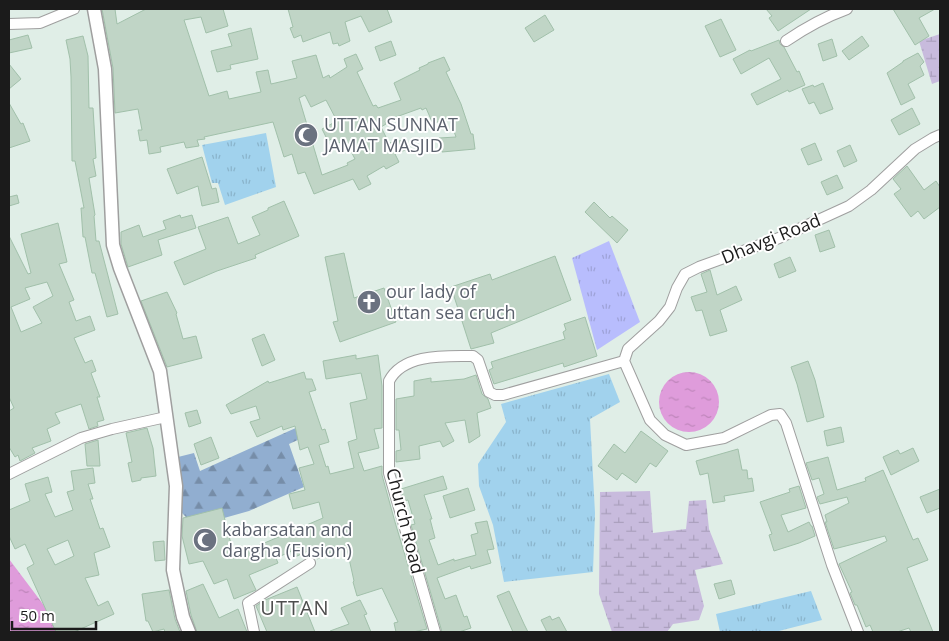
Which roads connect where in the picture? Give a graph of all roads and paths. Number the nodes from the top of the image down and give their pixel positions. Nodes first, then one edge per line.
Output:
1 (73, 9) edge
2 (94, 9) edge
3 (847, 9) edge
4 (9, 24) edge
5 (786, 41) dead end
6 (940, 136) edge
7 (624, 360) junction
8 (166, 417) junction
9 (9, 474) edge
10 (310, 563) dead end
11 (189, 632) edge
12 (254, 632) edge
13 (435, 632) edge
14 (858, 632) edge

1 - 4 street
2 - 8 street
3 - 5 street
6 - 7 street, Dhavgi Road
7 - 13 street, Church Road
7 - 14 street
8 - 9 street
8 - 11 street
10 - 12 street

